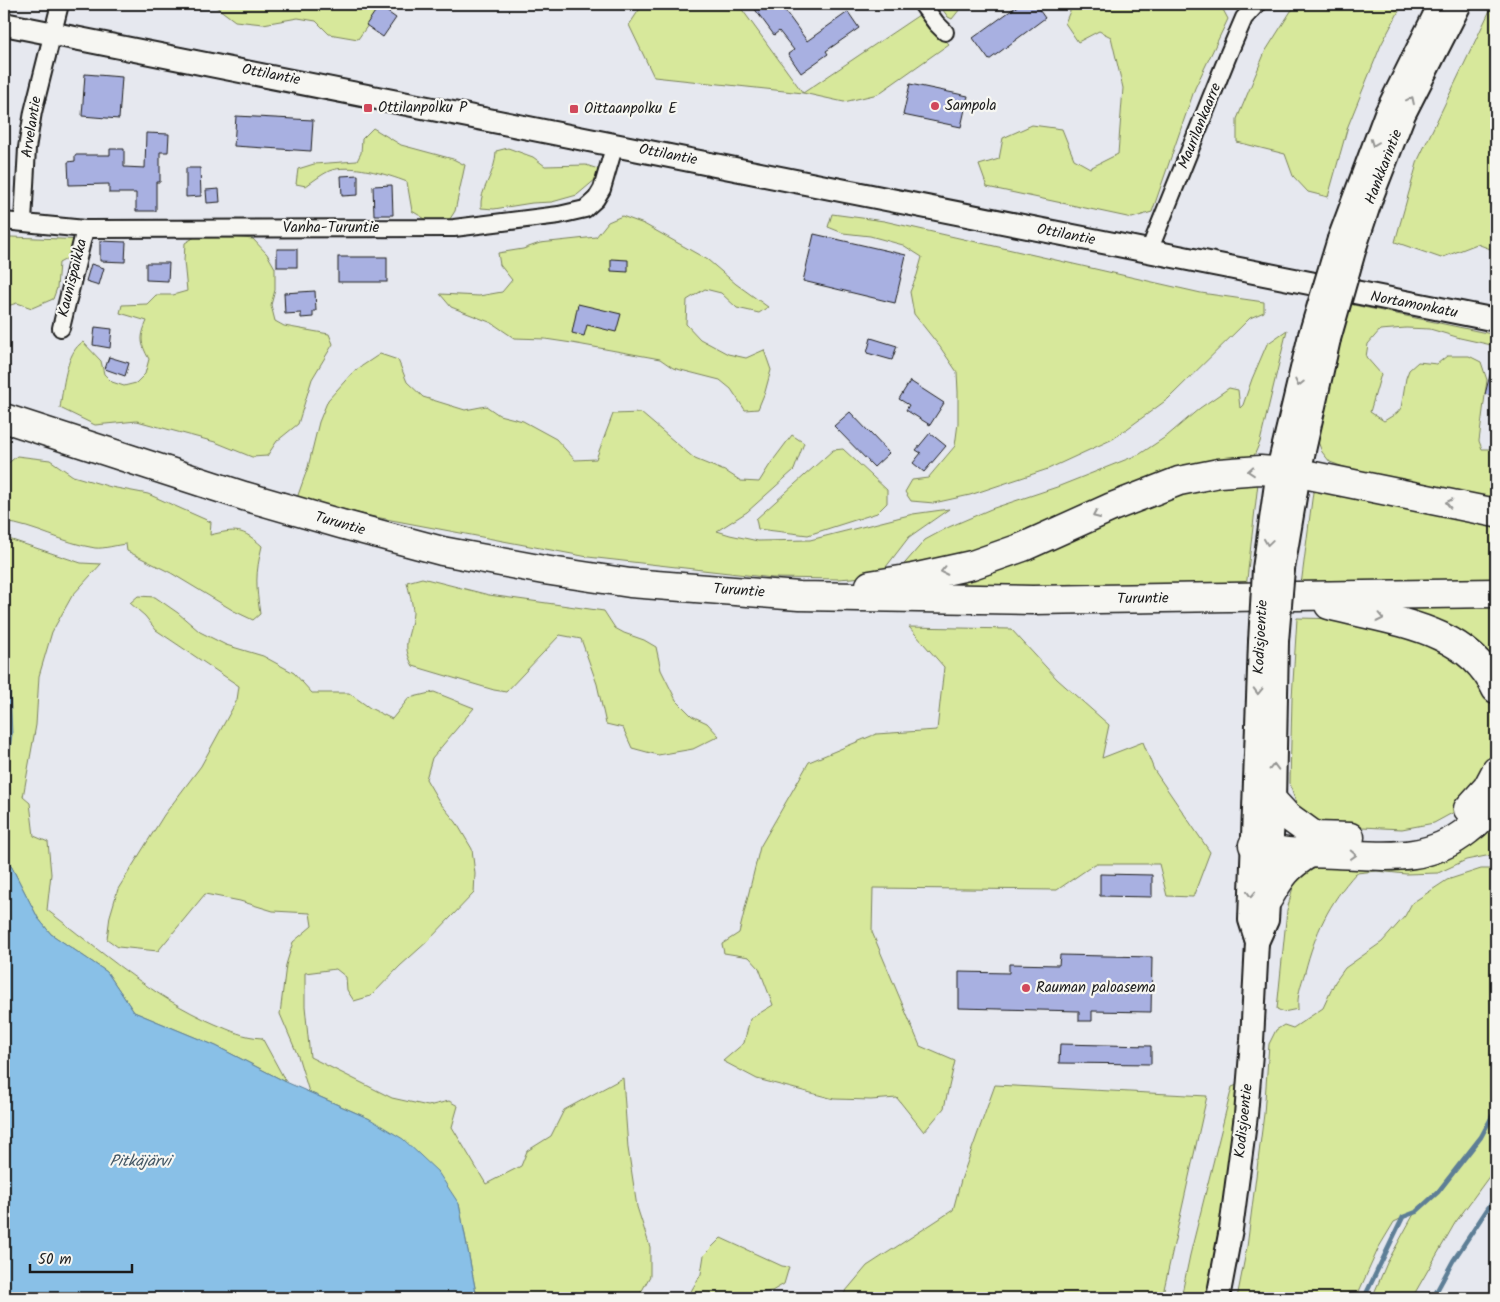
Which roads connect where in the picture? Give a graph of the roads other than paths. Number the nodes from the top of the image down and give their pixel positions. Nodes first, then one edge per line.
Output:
1 (60, 4) edge
2 (922, 4) edge
3 (1257, 4) edge
4 (1440, 4) edge
5 (1460, 4) edge
6 (4, 24) edge
7 (945, 32) dead end
8 (52, 34) junction
9 (615, 144) junction
10 (4, 220) edge
11 (23, 222) junction
12 (85, 229) junction
13 (1347, 241) junction
14 (1150, 252) junction
15 (1332, 290) joint
16 (1496, 320) edge
17 (61, 328) dead end
18 (1319, 337) joint
19 (4, 418) edge
20 (1289, 471) junction
21 (1496, 513) edge
22 (1496, 593) edge
23 (800, 596) junction
24 (1299, 597) junction
25 (1268, 642) junction
26 (1496, 689) edge
27 (1496, 770) edge
28 (1496, 799) edge
29 (1274, 802) junction
30 (1312, 844) junction
31 (1265, 845) junction
32 (1268, 899) junction
33 (1257, 942) junction
34 (1218, 1298) edge

1 - 8 street, Arvelantie
2 - 7 street
3 - 14 street, Maurilankaarre
4 -> 13 main road, Hankkarintie
13 -> 5 main road, Hankkarintie
6 - 8 main road, Ottilantie
8 - 9 main road, Ottilantie
8 - 11 street, Arvelantie
9 - 12 street, Vanha-Turuntie
9 - 14 main road, Ottilantie
10 - 11 street, Vanha-Turuntie
11 - 12 street, Vanha-Turuntie
12 - 17 street, Kaunispaikka
13 - 18 main road, Hankkarintie, bridge
14 - 15 main road, Ottilantie
15 - 16 main road, Nortamonkatu
18 - 20 main road, Kodisjoentie
19 - 23 highway, Turuntie
21 -> 20 highway
20 -> 23 highway
20 - 25 main road, Kodisjoentie, bridge
22 - 24 highway, Turuntie
23 - 24 highway, Turuntie
24 -> 26 highway
29 -> 25 main road, Kodisjoentie
25 -> 31 main road, Kodisjoentie
27 - 30 highway
30 -> 28 highway
29 - 30 highway
29 - 31 main road, Kodisjoentie
30 - 31 highway
30 - 32 highway
31 - 32 main road, Kodisjoentie
31 -> 33 main road, Kodisjoentie
32 - 33 main road, Kodisjoentie
33 - 34 main road, Kodisjoentie

